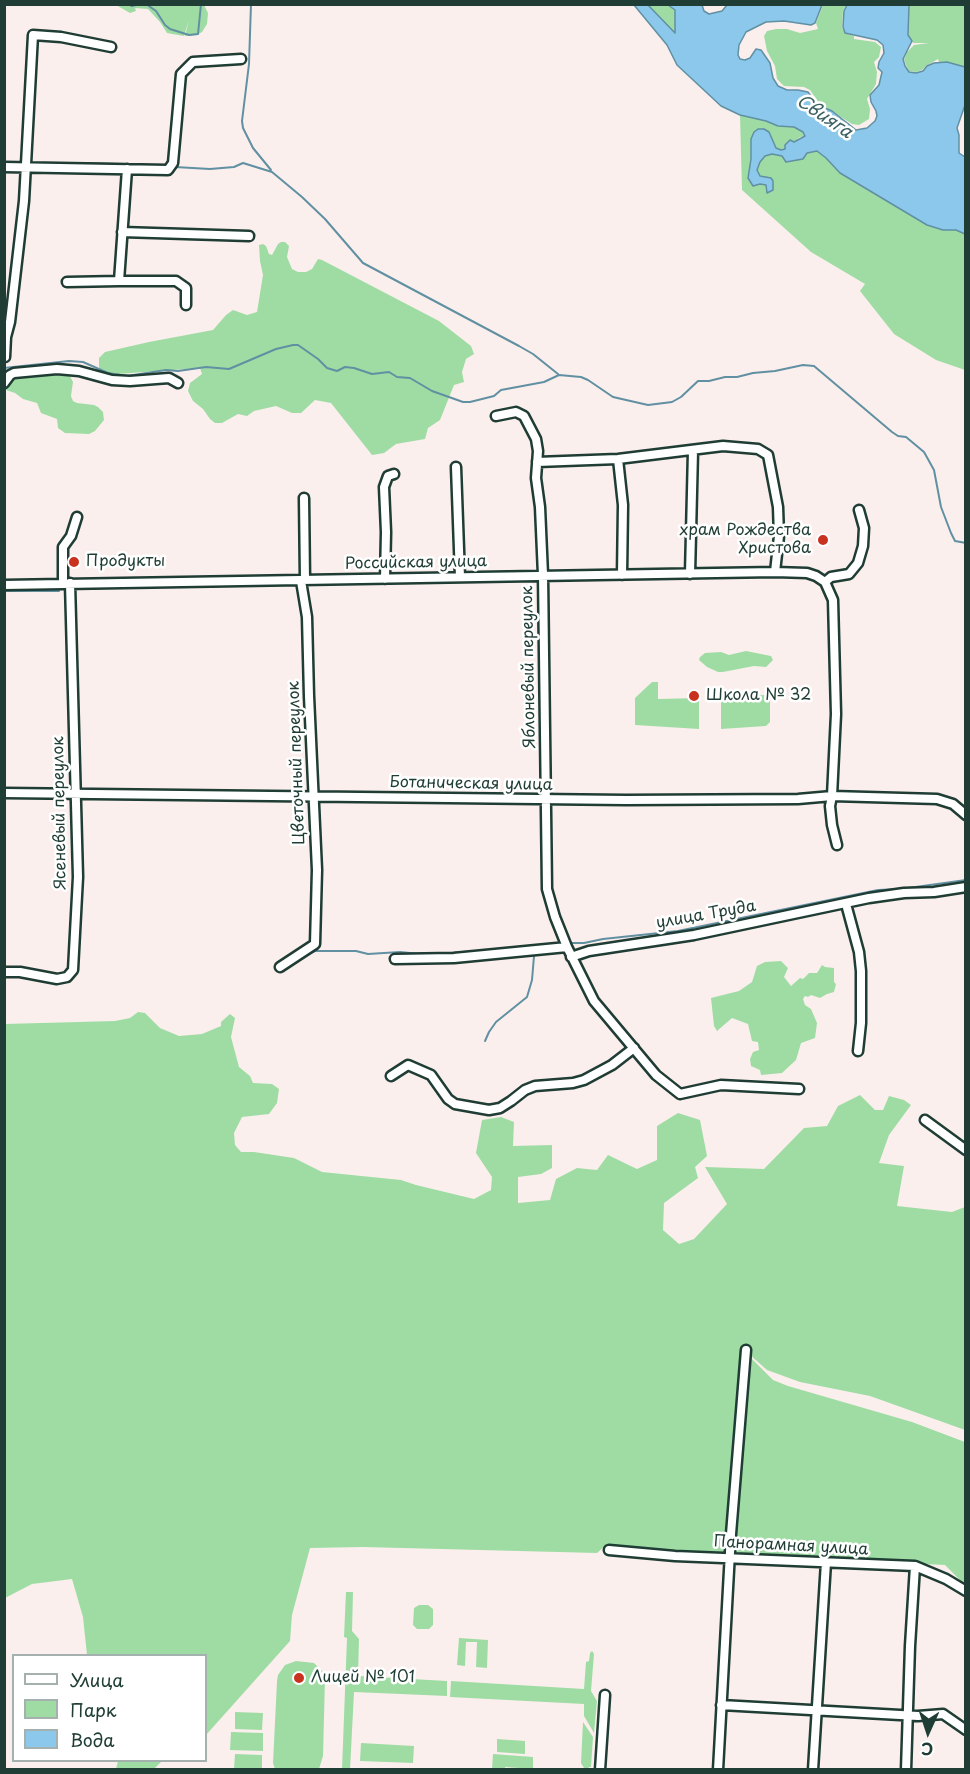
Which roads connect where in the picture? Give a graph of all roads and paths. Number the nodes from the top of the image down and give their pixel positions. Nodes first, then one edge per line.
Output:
1 (111, 47) dead end
2 (241, 59) dead end
3 (4, 167) edge
4 (26, 168) junction
5 (127, 168) junction
6 (122, 232) junction
7 (249, 236) dead end
8 (119, 281) junction
9 (66, 282) dead end
10 (186, 305) dead end
11 (5, 357) edge
12 (4, 383) edge
13 (178, 383) dead end
14 (496, 416) dead end
15 (693, 451) junction
16 (618, 459) junction
17 (537, 462) junction
18 (456, 466) dead end
19 (394, 474) dead end
20 (304, 498) dead end
21 (859, 510) dead end
22 (77, 517) dead end
23 (775, 572) junction
24 (690, 574) junction
25 (543, 575) junction
26 (622, 575) junction
27 (460, 577) junction
28 (385, 579) junction
29 (303, 580) junction
30 (825, 582) junction
31 (66, 583) junction
32 (4, 585) edge
33 (4, 794) edge
34 (76, 795) junction
35 (832, 796) junction
36 (314, 797) junction
37 (546, 800) junction
38 (966, 815) edge
39 (837, 845) dead end
40 (966, 887) edge
41 (846, 904) junction
42 (567, 947) junction
43 (571, 957) junction
44 (395, 959) dead end
45 (280, 967) dead end
46 (4, 972) edge
47 (634, 1048) junction
48 (858, 1051) dead end
49 (391, 1076) dead end
50 (800, 1089) dead end
51 (925, 1120) dead end
52 (966, 1150) edge
53 (746, 1350) dead end
54 (609, 1550) dead end
55 (730, 1558) junction
56 (826, 1562) junction
57 (915, 1566) junction
58 (966, 1591) edge
59 (605, 1695) dead end
60 (721, 1705) junction
61 (817, 1710) junction
62 (907, 1715) junction
63 (966, 1730) edge
64 (600, 1770) edge
65 (718, 1770) edge
66 (813, 1770) edge
67 (906, 1770) edge

1 - 4 street
2 - 5 street
3 - 4 street
4 - 5 street
4 - 11 street
5 - 6 street
6 - 7 street
6 - 8 street
8 - 9 street
8 - 10 street
12 - 13 street
14 - 17 street, Яблоневый переулок
15 - 16 street
15 - 23 street
15 - 24 street
16 - 17 street
16 - 26 street
17 - 25 street, Яблоневый переулок
18 - 27 street
19 - 28 street
20 - 29 street, Цветочный переулок
21 - 30 street
22 - 31 street, Ясеневый переулок
23 - 24 street, Российская улица
23 - 30 street, Российская улица
24 - 26 street, Российская улица
25 - 26 street, Российская улица
25 - 27 street, Российская улица
25 - 37 street, Яблоневый переулок
27 - 28 street, Российская улица
28 - 29 street, Российская улица
29 - 31 street, Российская улица
29 - 36 street, Цветочный переулок
30 - 35 street
31 - 32 street, Российская улица
31 - 34 street, Ясеневый переулок
33 - 34 street, Ботаническая улица
34 - 36 street, Ботаническая улица
34 - 46 street, Ясеневый переулок
35 - 37 street, Ботаническая улица
35 - 38 street, Ботаническая улица
35 - 39 street
36 - 37 street, Ботаническая улица
36 - 45 street, Цветочный переулок
37 - 42 street, Яблоневый переулок
40 - 41 street, улица Труда
41 - 43 street, улица Труда
41 - 48 street
42 - 43 street, Яблоневый переулок
42 - 44 street
43 - 47 street, Яблоневый переулок
47 - 49 street
47 - 50 street, Яблоневый переулок
51 - 52 street
53 - 55 street
54 - 55 street, Панорамная улица
55 - 56 street, Панорамная улица
55 - 60 street
56 - 57 street, Панорамная улица
56 - 61 street
57 - 58 street, Панорамная улица
57 - 62 street
59 - 64 street
60 - 61 street
60 - 65 street
61 - 62 street
61 - 66 street
62 - 63 street
62 - 67 street

